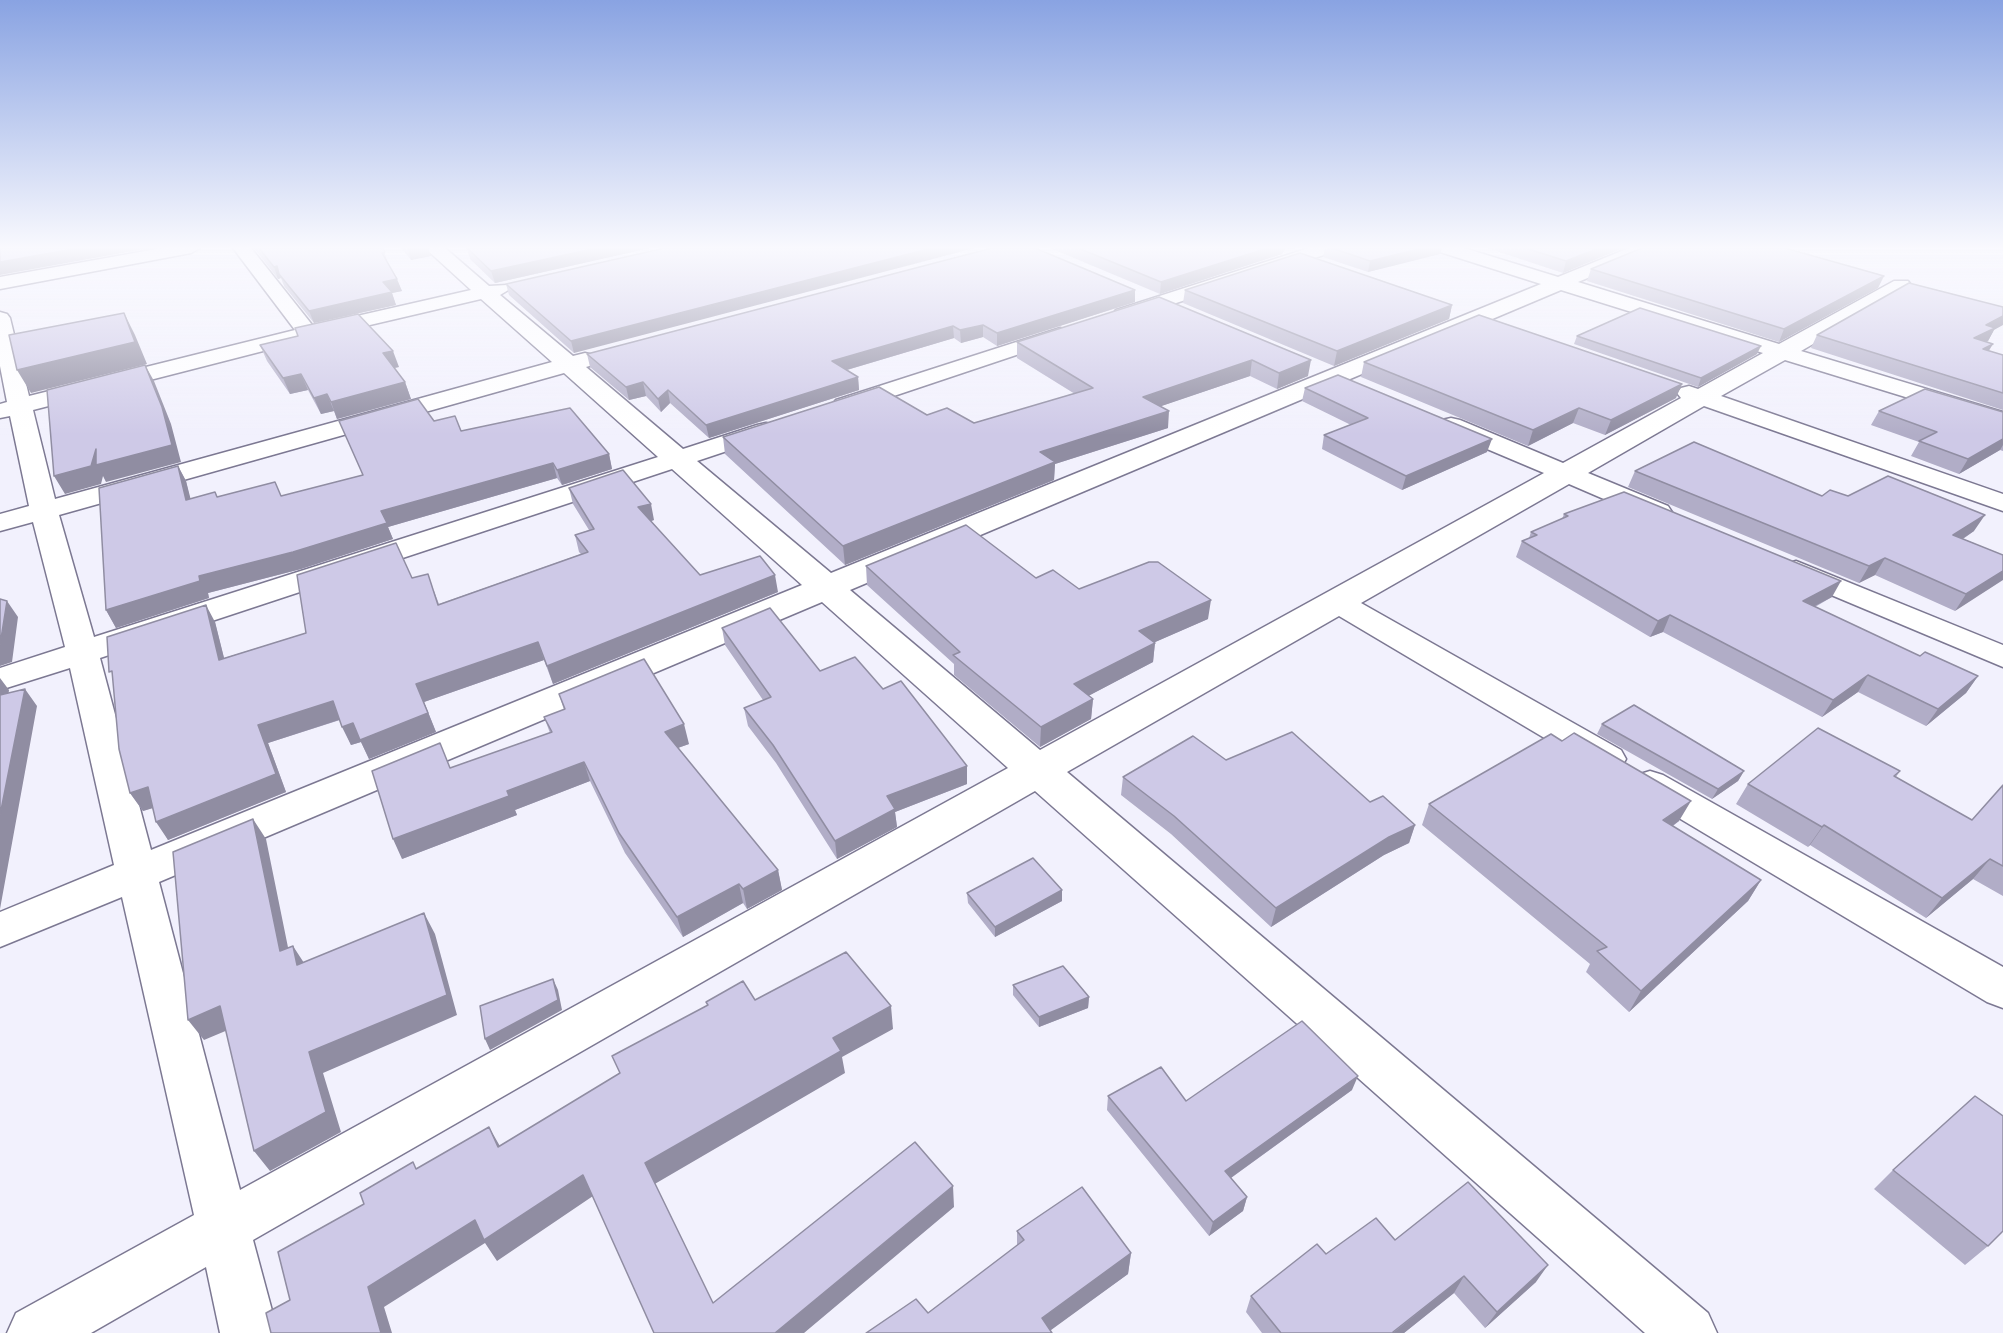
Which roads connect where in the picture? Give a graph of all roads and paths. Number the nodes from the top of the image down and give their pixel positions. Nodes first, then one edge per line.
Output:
1 (290, 310) edge
2 (409, 310) edge
3 (528, 310) edge
4 (1136, 310) edge
5 (1177, 310) edge
6 (1450, 310) edge
7 (1495, 310) edge
8 (1647, 310) edge
9 (1856, 310) edge
10 (1191, 316) edge
11 (0, 318) edge
12 (1474, 319) junction
13 (1506, 330) edge
14 (308, 333) junction
15 (1782, 352) junction
16 (586, 360) junction
17 (1301, 363) edge
18 (1334, 376) junction
19 (1367, 390) edge
20 (1684, 392) junction
21 (10, 409) edge
22 (823, 411) edge
23 (1433, 418) edge
24 (2003, 420) edge
25 (789, 422) edge
26 (678, 458) junction
27 (1566, 474) junction
28 (2003, 502) edge
29 (44, 511) junction
30 (1675, 519) edge
31 (0, 523) edge
32 (1773, 561) edge
33 (826, 587) junction
34 (1337, 602) junction
35 (82, 651) junction
36 (2003, 657) edge
37 (0, 679) edge
38 (1037, 770) junction
39 (137, 873) junction
40 (0, 930) edge
41 (2003, 989) edge
42 (223, 1228) junction
43 (36, 1333) edge
44 (249, 1333) edge
45 (1688, 1333) edge

1 - 14 street
2 - 14 street
3 - 16 street
4 - 22 street
5 - 10 street
6 - 12 street
7 - 12 street
8 - 15 street
9 - 15 street
11 - 21 street
12 - 13 street
12 - 18 street
14 - 21 street
15 - 20 street
15 - 24 street
16 - 26 street
16 - 29 street
17 - 18 street
18 - 19 street
18 - 33 street
20 - 27 street
20 - 28 street
21 - 29 street
23 - 27 street
25 - 26 street
26 - 33 street
26 - 35 street
27 - 30 street
27 - 34 street
29 - 31 street
29 - 35 street
32 - 36 street
33 - 38 street
33 - 39 street
34 - 38 street
34 - 41 street
35 - 37 street
35 - 39 street
38 - 42 street
38 - 45 street
39 - 40 street
39 - 42 street
42 - 43 street
42 - 44 street

